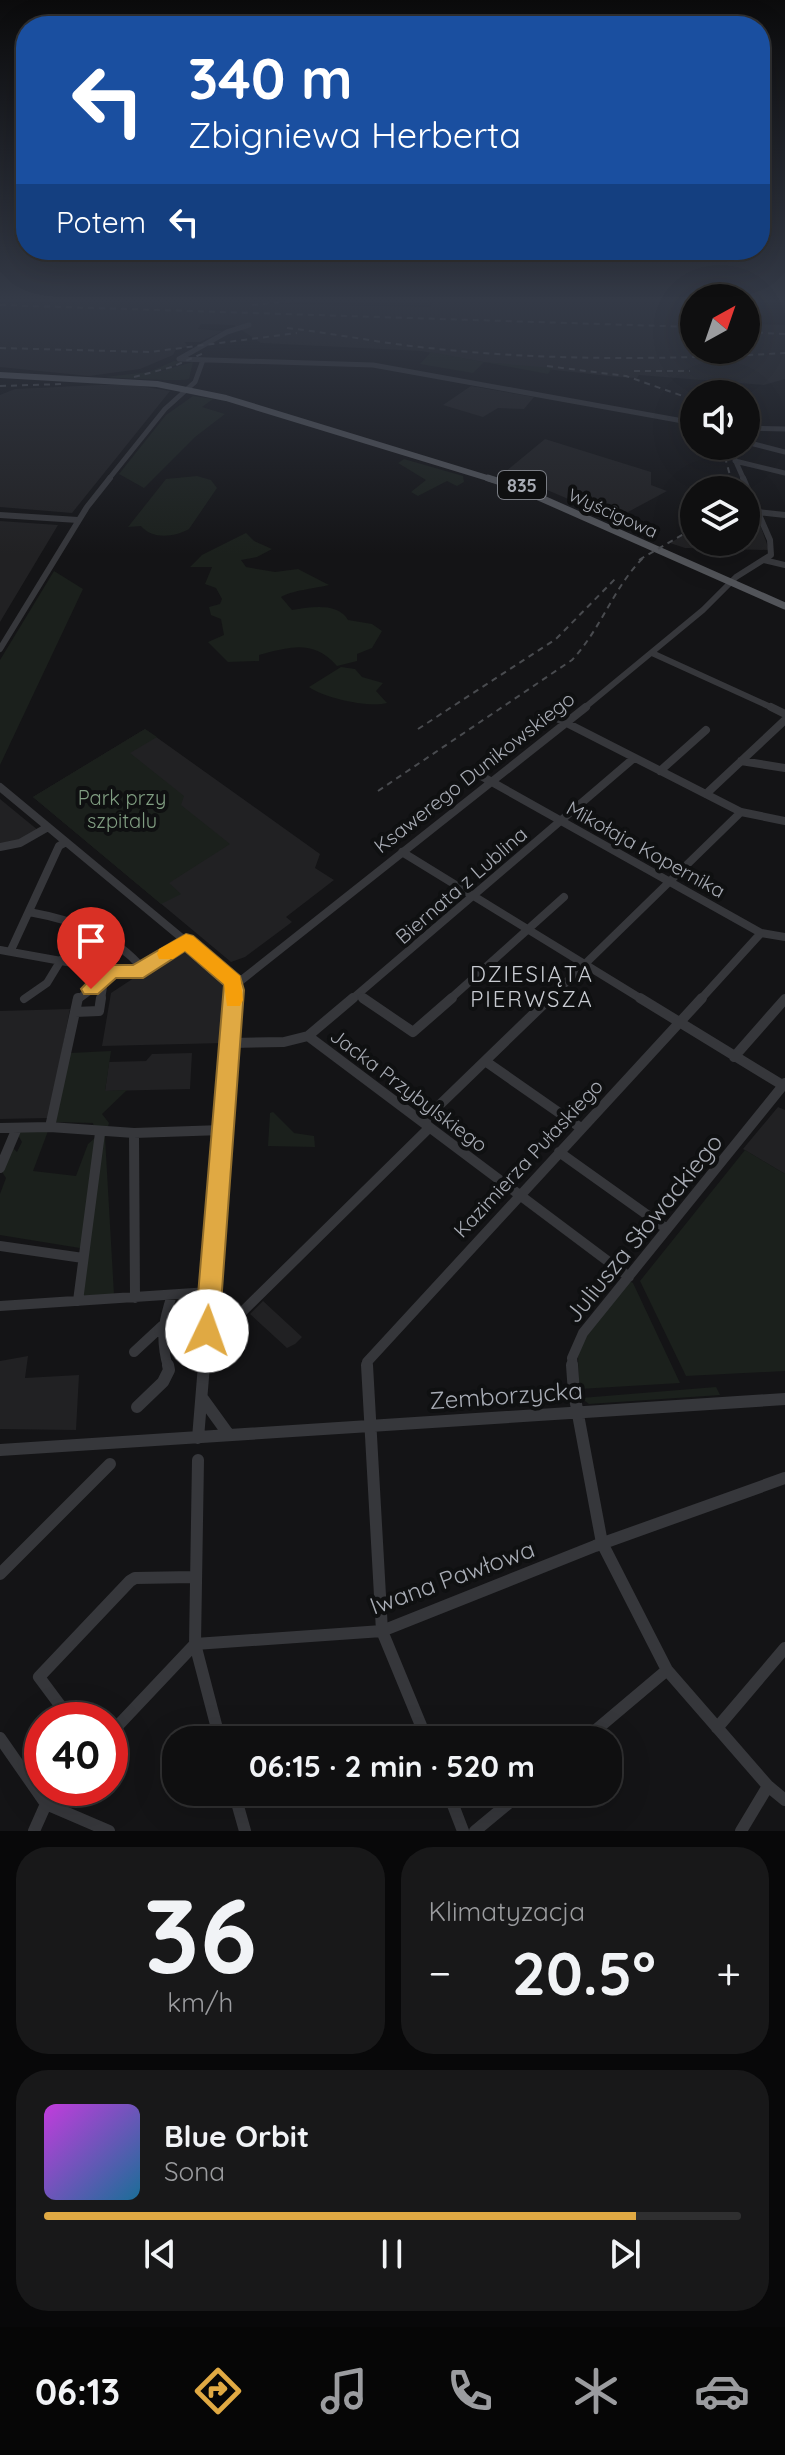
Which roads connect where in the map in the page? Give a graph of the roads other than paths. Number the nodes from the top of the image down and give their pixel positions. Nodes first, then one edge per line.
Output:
1 (138, 383) edge
2 (195, 383) edge
3 (475, 383) edge
4 (193, 388) junction
5 (680, 420) edge
6 (760, 428) edge
7 (785, 429) edge
8 (760, 446) edge
9 (785, 452) edge
10 (735, 461) joint
11 (785, 473) edge
12 (742, 476) edge
13 (760, 512) edge
14 (0, 515) edge
15 (785, 515) edge
16 (760, 517) edge
17 (78, 520) junction
18 (768, 562) junction
19 (785, 565) edge
20 (734, 580) junction
21 (785, 604) edge
22 (0, 649) edge
23 (652, 653) junction
24 (551, 715) dead end
25 (785, 717) edge
26 (567, 723) junction
27 (706, 730) dead end
28 (634, 758) junction
29 (741, 761) junction
30 (785, 768) edge
31 (660, 771) junction
32 (474, 772) dead end
33 (493, 782) junction
34 (0, 787) edge
35 (706, 794) junction
36 (741, 812) junction
37 (561, 820) junction
38 (785, 821) edge
39 (48, 827) junction
40 (66, 842) junction
41 (0, 847) edge
42 (402, 852) junction
43 (671, 881) junction
44 (472, 895) junction
45 (564, 897) dead end
46 (29, 912) junction
47 (526, 928) junction
48 (761, 933) junction
49 (785, 937) edge
50 (186, 941) junction
51 (11, 950) junction
52 (0, 951) edge
53 (61, 960) junction
54 (584, 965) junction
55 (143, 969) junction
56 (111, 970) junction
57 (104, 980) junction
58 (234, 986) junction
59 (358, 994) junction
60 (24, 999) dead end
61 (785, 999) edge
62 (75, 1012) junction
63 (678, 1022) junction
64 (308, 1036) junction
65 (230, 1043) junction
66 (734, 1057) junction
67 (485, 1061) junction
68 (784, 1085) edge
69 (50, 1127) junction
70 (0, 1128) edge
71 (17, 1128) junction
72 (581, 1128) junction
73 (428, 1129) junction
74 (222, 1130) junction
75 (100, 1133) junction
76 (134, 1133) junction
77 (559, 1152) junction
78 (0, 1168) edge
79 (518, 1196) junction
80 (667, 1229) junction
81 (0, 1246) edge
82 (83, 1258) junction
83 (629, 1277) junction
84 (209, 1292) junction
85 (172, 1295) junction
86 (135, 1298) junction
87 (78, 1301) junction
88 (0, 1306) edge
89 (162, 1326) junction
90 (207, 1331) junction
91 (134, 1352) dead end
92 (202, 1398) junction
93 (785, 1399) edge
94 (137, 1407) dead end
95 (577, 1412) junction
96 (368, 1426) junction
97 (229, 1435) junction
98 (198, 1438) junction
99 (0, 1450) edge
100 (198, 1460) dead end
101 (110, 1464) dead end
102 (785, 1478) edge
103 (602, 1543) junction
104 (0, 1574) edge
105 (194, 1577) junction
106 (382, 1631) junction
107 (195, 1644) junction
108 (785, 1648) edge
109 (667, 1670) junction
110 (58, 1702) edge
111 (128, 1715) edge
112 (216, 1726) edge
113 (421, 1726) edge
114 (601, 1726) edge
115 (717, 1728) junction
116 (0, 1738) edge
117 (24, 1772) edge
118 (768, 1786) junction
119 (785, 1800) edge
120 (45, 1806) edge
121 (51, 1806) edge
122 (238, 1806) edge
123 (453, 1806) edge
124 (505, 1806) edge
125 (34, 1831) edge
126 (109, 1831) edge
127 (245, 1831) edge
128 (463, 1831) edge
129 (475, 1831) edge
130 (741, 1831) edge

1 - 4 main road, 835
2 - 4 street
3 - 5 street
4 - 17 street
4 - 20 main road, Wyścigowa / 835
6 - 7 street
8 - 9 street
10 - 11 street
10 - 12 street
13 - 15 street
14 - 17 street
16 - 18 street
17 - 22 street
18 - 19 street
18 - 20 street, Ksawerego Dunikowskiego
20 - 21 main road, Wyścigowa / 835
20 - 23 street, Ksawerego Dunikowskiego
23 - 25 street
23 - 26 street, Ksawerego Dunikowskiego
24 - 26 street
25 - 29 street
26 - 28 street
26 - 33 street, Ksawerego Dunikowskiego
27 - 31 street
28 - 31 street
28 - 37 street, Biernata z Lublina
29 - 30 street
29 - 35 street
31 - 35 street
32 - 33 street, Mikołaja Kopernika
33 - 37 street, Mikołaja Kopernika
33 - 42 street, Ksawerego Dunikowskiego
34 - 39 street
35 - 36 street
36 - 38 street
36 - 43 street
37 - 43 street, Mikołaja Kopernika
37 - 44 street, Biernata z Lublina
39 - 40 street
39 - 41 street
40 - 46 street
40 - 50 street
42 - 44 street
42 - 58 street, Ksawerego Dunikowskiego
43 - 48 street, Mikołaja Kopernika
43 - 54 street
44 - 47 street
44 - 59 street, Biernata z Lublina
45 - 47 street
46 - 51 street
46 - 55 street
47 - 54 street
47 - 59 street
48 - 49 street, Mikołaja Kopernika
48 - 63 street, Kazimierza Pułaskiego
50 - 55 street
50 - 58 street
51 - 52 street
51 - 53 street
53 - 56 street
53 - 60 street
54 - 63 street
54 - 67 street
55 - 56 street
56 - 57 street
57 - 62 street
57 - 62 street
58 - 65 street
59 - 64 street, Biernata z Lublina
61 - 66 street
62 - 69 street
63 - 66 street
63 - 72 street, Kazimierza Pułaskiego
64 - 65 street, Jacka Przybylskiego
64 - 73 street, Jacka Przybylskiego
65 - 74 street
66 - 68 street
67 - 72 street
67 - 73 street
68 - 80 street, Juliusza Słowackiego
69 - 71 street
69 - 75 street
70 - 71 street
71 - 78 street
72 - 77 street, Kazimierza Pułaskiego
73 - 79 street, Jacka Przybylskiego
73 - 90 street
74 - 76 street
74 - 84 street
75 - 76 street
75 - 82 street
76 - 86 street
77 - 79 street, Kazimierza Pułaskiego
77 - 80 street
79 - 83 street, Jacka Przybylskiego
79 - 96 street, Kazimierza Pułaskiego
80 - 83 street, Juliusza Słowackiego
81 - 82 street
82 - 87 street
83 - 95 street, Juliusza Słowackiego
84 - 85 street
84 - 90 street
85 - 86 street
85 - 89 street
86 - 87 street
87 - 88 street
89 - 91 street
89 - 94 street
90 - 92 street
92 - 97 street
92 - 98 street
93 - 95 street, Zemborzycka
95 - 96 street, Zemborzycka
95 - 103 street, Juliusza Słowackiego
96 - 97 street, Zemborzycka
96 - 106 street, Kazimierza Pułaskiego
97 - 98 street, Zemborzycka
98 - 99 street, Zemborzycka
100 - 105 street
101 - 104 street
102 - 103 street, Iwana Pawłowa
103 - 106 street, Iwana Pawłowa
103 - 109 street, Juliusza Słowackiego
105 - 107 street
105 - 110 street
106 - 107 street, Iwana Pawłowa
106 - 113 street, Kazimierza Pułaskiego
107 - 111 street
107 - 112 street
108 - 115 street
109 - 114 street
109 - 115 street, Juliusza Słowackiego
115 - 118 street, Juliusza Słowackiego
116 - 117 street
118 - 119 street, Juliusza Słowackiego
118 - 130 street
120 - 125 street
121 - 126 street
122 - 127 street
123 - 128 street
124 - 129 street

